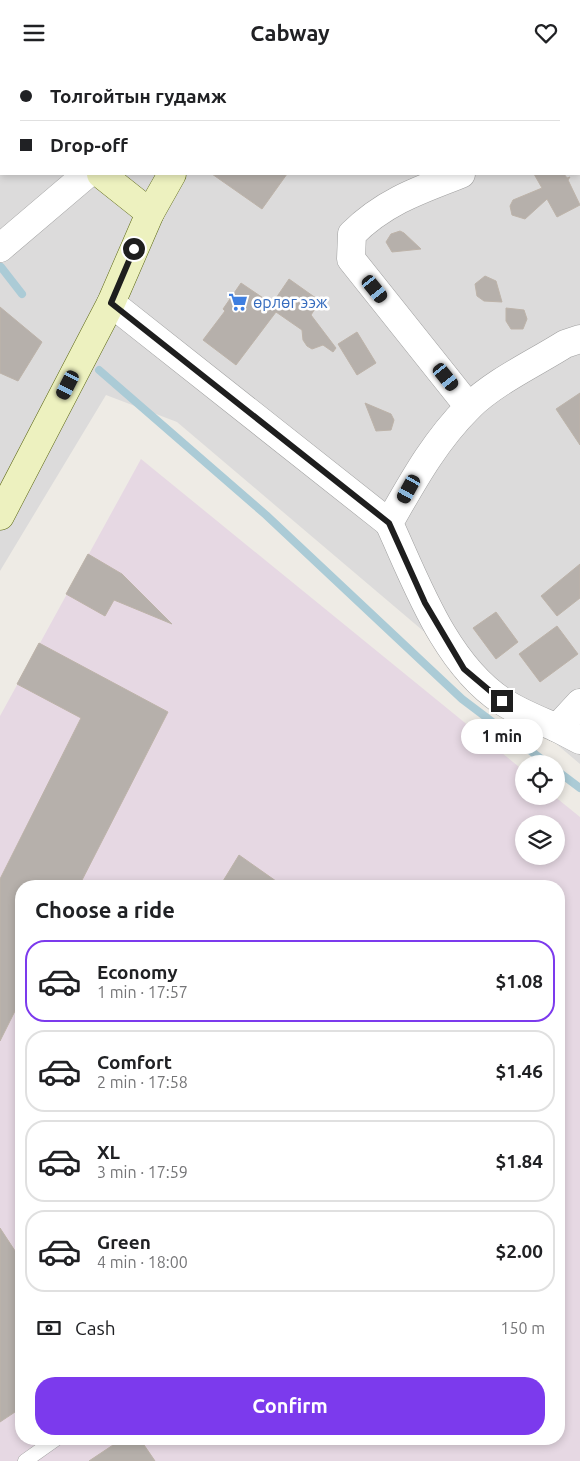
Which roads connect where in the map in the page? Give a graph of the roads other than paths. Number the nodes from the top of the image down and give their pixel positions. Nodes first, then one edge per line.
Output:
1 (86, 175) edge
2 (102, 175) edge
3 (171, 175) edge
4 (458, 175) edge
5 (150, 213) junction
6 (0, 248) edge
7 (111, 303) junction
8 (580, 339) edge
9 (469, 407) junction
10 (0, 516) edge
11 (389, 523) junction
12 (580, 703) edge
13 (568, 734) edge
14 (48, 1445) edge
15 (25, 1461) edge

1 - 6 street
2 - 5 main road
3 - 5 main road
4 - 9 street
5 - 7 main road
7 - 10 main road
7 - 11 street
8 - 9 street
9 - 11 street
11 - 13 street
12 - 13 street
14 - 15 lane

